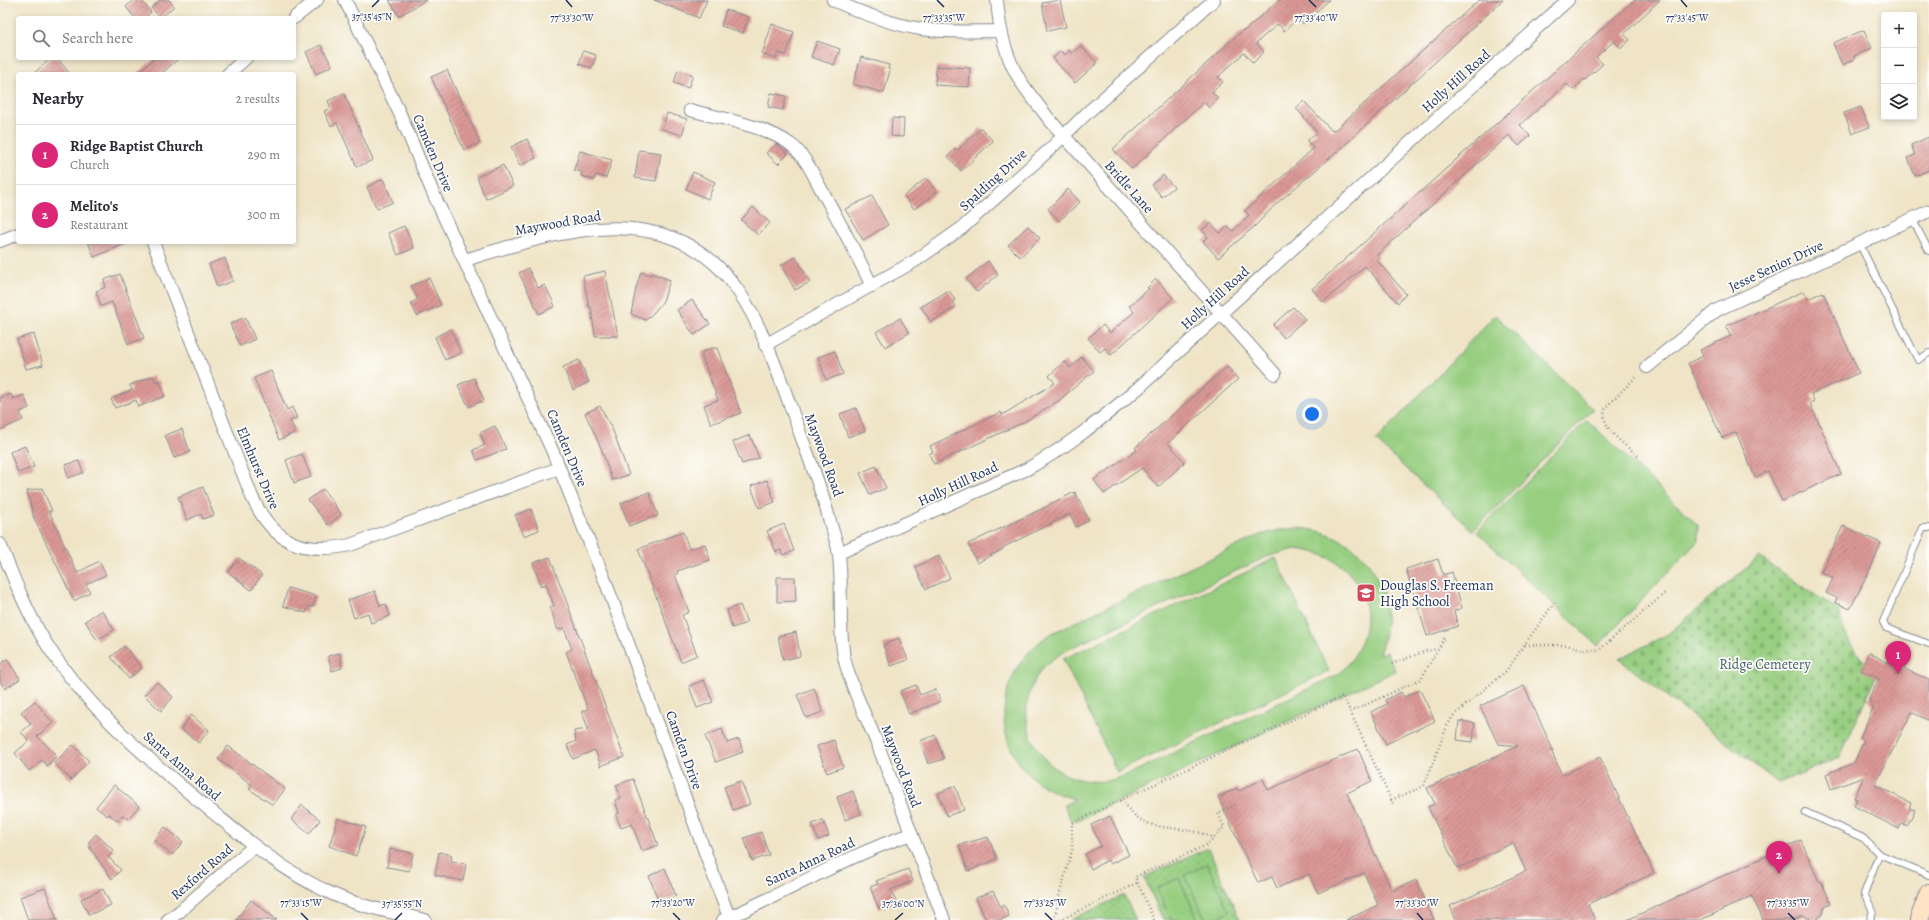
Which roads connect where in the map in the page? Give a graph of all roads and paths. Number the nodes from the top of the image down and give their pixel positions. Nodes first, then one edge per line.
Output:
1 (317, 0) edge
2 (345, 0) edge
3 (833, 0) edge
4 (996, 0) edge
5 (1214, 0) edge
6 (1568, 0) edge
7 (296, 16) edge
8 (1001, 30) junction
9 (244, 60) edge
10 (230, 72) edge
11 (690, 110) dead end
12 (1064, 135) junction
13 (1929, 210) edge
14 (1912, 218) junction
15 (16, 235) edge
16 (0, 241) edge
17 (1859, 243) junction
18 (154, 244) edge
19 (1929, 251) edge
20 (465, 260) junction
21 (872, 286) junction
22 (1221, 312) junction
23 (765, 344) junction
24 (1929, 353) edge
25 (1648, 367) joint
26 (1276, 374) dead end
27 (1638, 456) dead end
28 (559, 468) junction
29 (1929, 528) edge
30 (0, 544) edge
31 (839, 553) junction
32 (1665, 593) dead end
33 (1554, 603) dead end
34 (1445, 637) dead end
35 (1929, 644) edge
36 (1525, 645) junction
37 (1438, 649) junction
38 (1392, 664) dead end
39 (1350, 712) junction
40 (1121, 800) junction
41 (1391, 800) junction
42 (1237, 804) dead end
43 (1394, 806) dead end
44 (1805, 812) dead end
45 (911, 834) junction
46 (1213, 838) junction
47 (254, 846) junction
48 (1878, 854) junction
49 (1929, 875) edge
50 (1137, 883) junction
51 (1929, 892) edge
52 (728, 919) edge
53 (168, 920) edge
54 (425, 920) edge
55 (944, 920) edge
56 (1055, 920) edge
57 (1060, 920) edge
58 (1154, 920) edge
59 (1870, 920) edge
60 (1919, 920) edge

1 - 7 street
2 - 20 street, Camden Drive
3 - 8 street
4 - 8 street, Bridle Lane
5 - 12 street, Spalding Drive
6 - 22 street, Holly Hill Road
8 - 12 street, Bridle Lane
9 - 10 street
11 - 21 street
12 - 21 street, Spalding Drive
12 - 22 street, Bridle Lane
13 - 14 street, Jesse Senior Drive
14 - 17 street, Jesse Senior Drive
14 - 19 lane
15 - 16 street
17 - 24 lane
17 - 25 street, Jesse Senior Drive
18 - 28 street, Elmhurst Drive
20 - 23 street, Maywood Road
20 - 28 street, Camden Drive
21 - 23 street, Spalding Drive
22 - 26 street, Bridle Lane
22 - 31 street, Holly Hill Road
23 - 31 street, Maywood Road
25 - 27 path
28 - 52 street, Camden Drive
29 - 35 lane
30 - 47 street, Santa Anna Road
31 - 45 street, Maywood Road
32 - 36 path
33 - 36 path
34 - 37 path
36 - 41 path
37 - 38 path
37 - 39 path
39 - 40 path
39 - 41 path
40 - 46 path
40 - 56 path
41 - 43 path
42 - 46 path
44 - 48 lane
45 - 52 street, Santa Anna Road
45 - 55 street, Maywood Road
46 - 50 path
47 - 53 street, Rexford Road
47 - 54 street, Santa Anna Road
48 - 49 lane
48 - 59 lane
50 - 57 path
50 - 58 path
51 - 60 main road

